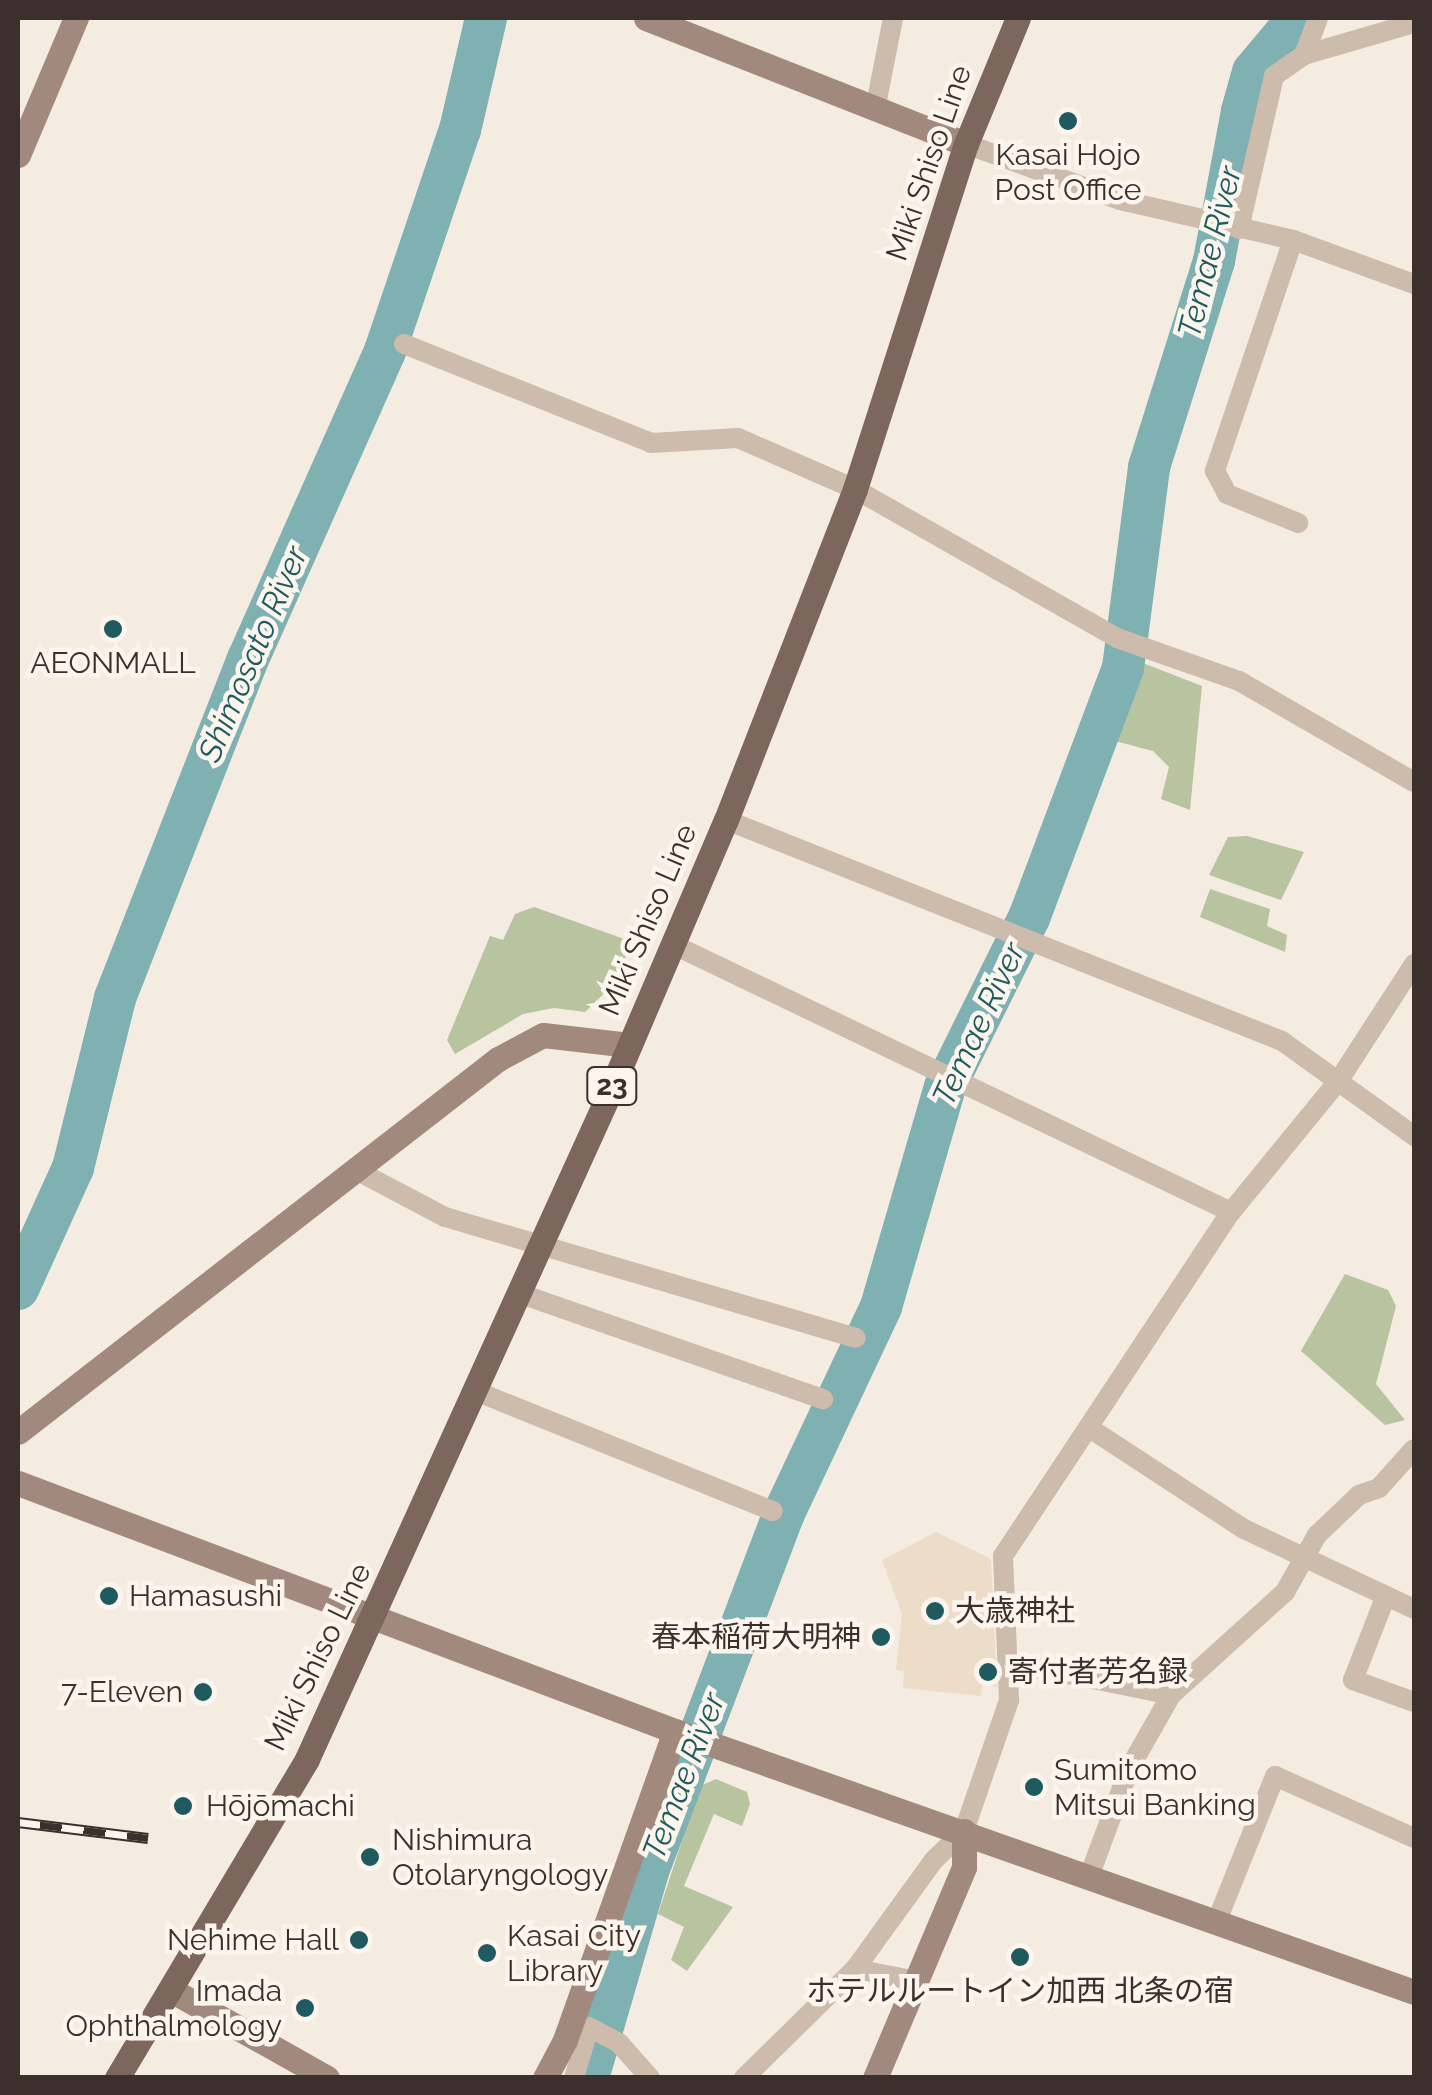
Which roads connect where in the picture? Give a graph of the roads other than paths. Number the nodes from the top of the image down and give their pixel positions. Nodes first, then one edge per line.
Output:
1 (76, 18) edge
2 (646, 18) edge
3 (893, 18) edge
4 (1018, 18) edge
5 (1318, 18) edge
6 (1414, 23) edge
7 (1304, 55) junction
8 (875, 110) junction
9 (966, 144) junction
10 (18, 155) edge
11 (1239, 230) junction
12 (1292, 240) junction
13 (1414, 284) edge
14 (404, 344) dead end
15 (855, 489) junction
16 (1298, 523) dead end
17 (1414, 782) edge
18 (726, 820) junction
19 (672, 944) junction
20 (1414, 964) edge
21 (630, 1045) junction
22 (1339, 1080) junction
23 (1414, 1136) edge
24 (354, 1169) junction
25 (1231, 1212) junction
26 (542, 1243) junction
27 (521, 1294) junction
28 (856, 1338) dead end
29 (478, 1392) junction
30 (823, 1398) dead end
31 (1091, 1429) junction
32 (18, 1432) edge
33 (1414, 1449) edge
34 (18, 1483) edge
35 (773, 1512) dead end
36 (1304, 1560) junction
37 (1385, 1598) junction
38 (1414, 1609) edge
39 (376, 1617) junction
40 (1008, 1662) junction
41 (1170, 1695) junction
42 (1414, 1702) edge
43 (676, 1731) junction
44 (964, 1831) junction
45 (1414, 1838) edge
46 (1090, 1874) junction
47 (1218, 1918) junction
48 (854, 1969) junction
49 (916, 1981) junction
50 (171, 1990) junction
51 (1414, 1992) edge
52 (117, 2078) edge
53 (328, 2078) edge
54 (545, 2078) edge
55 (574, 2078) edge
56 (650, 2078) edge
57 (744, 2078) edge
58 (874, 2078) edge

1 - 10 street
2 - 8 street
3 - 8 street
4 - 9 main road, Miki Shiso Line / 23
5 - 7 street
6 - 7 street
7 - 11 street
8 - 9 street
9 - 11 street
9 - 15 main road, Miki Shiso Line / 23
11 - 12 street
12 - 13 street
12 - 16 street
14 - 15 street
15 - 17 street
15 - 18 main road, Miki Shiso Line / 23
18 - 19 main road, Miki Shiso Line / 23
18 - 22 street
19 - 21 main road, Miki Shiso Line / 23
19 - 25 street
20 - 22 street
21 - 24 street
21 - 26 main road, Miki Shiso Line / 23
22 - 23 street
22 - 25 street
24 - 26 street
24 - 32 street
25 - 31 street
26 - 27 main road, Miki Shiso Line / 23
26 - 28 street
27 - 29 main road, Miki Shiso Line / 23
27 - 30 street
29 - 35 street
29 - 39 main road, Miki Shiso Line / 23
31 - 36 street
31 - 40 street
33 - 36 street
34 - 39 street
36 - 37 street
36 - 41 street
37 - 38 street
37 - 42 street
39 - 43 street
39 - 50 main road, Miki Shiso Line / 23
40 - 41 street
40 - 44 street
41 - 46 street
43 - 44 street
43 - 54 street
44 - 46 street
44 - 48 street
44 - 49 street
45 - 47 street
46 - 47 street
47 - 51 street
48 - 49 street
48 - 57 street
49 - 58 street
50 - 52 main road, Miki Shiso Line / 23
50 - 53 street
55 - 56 street

